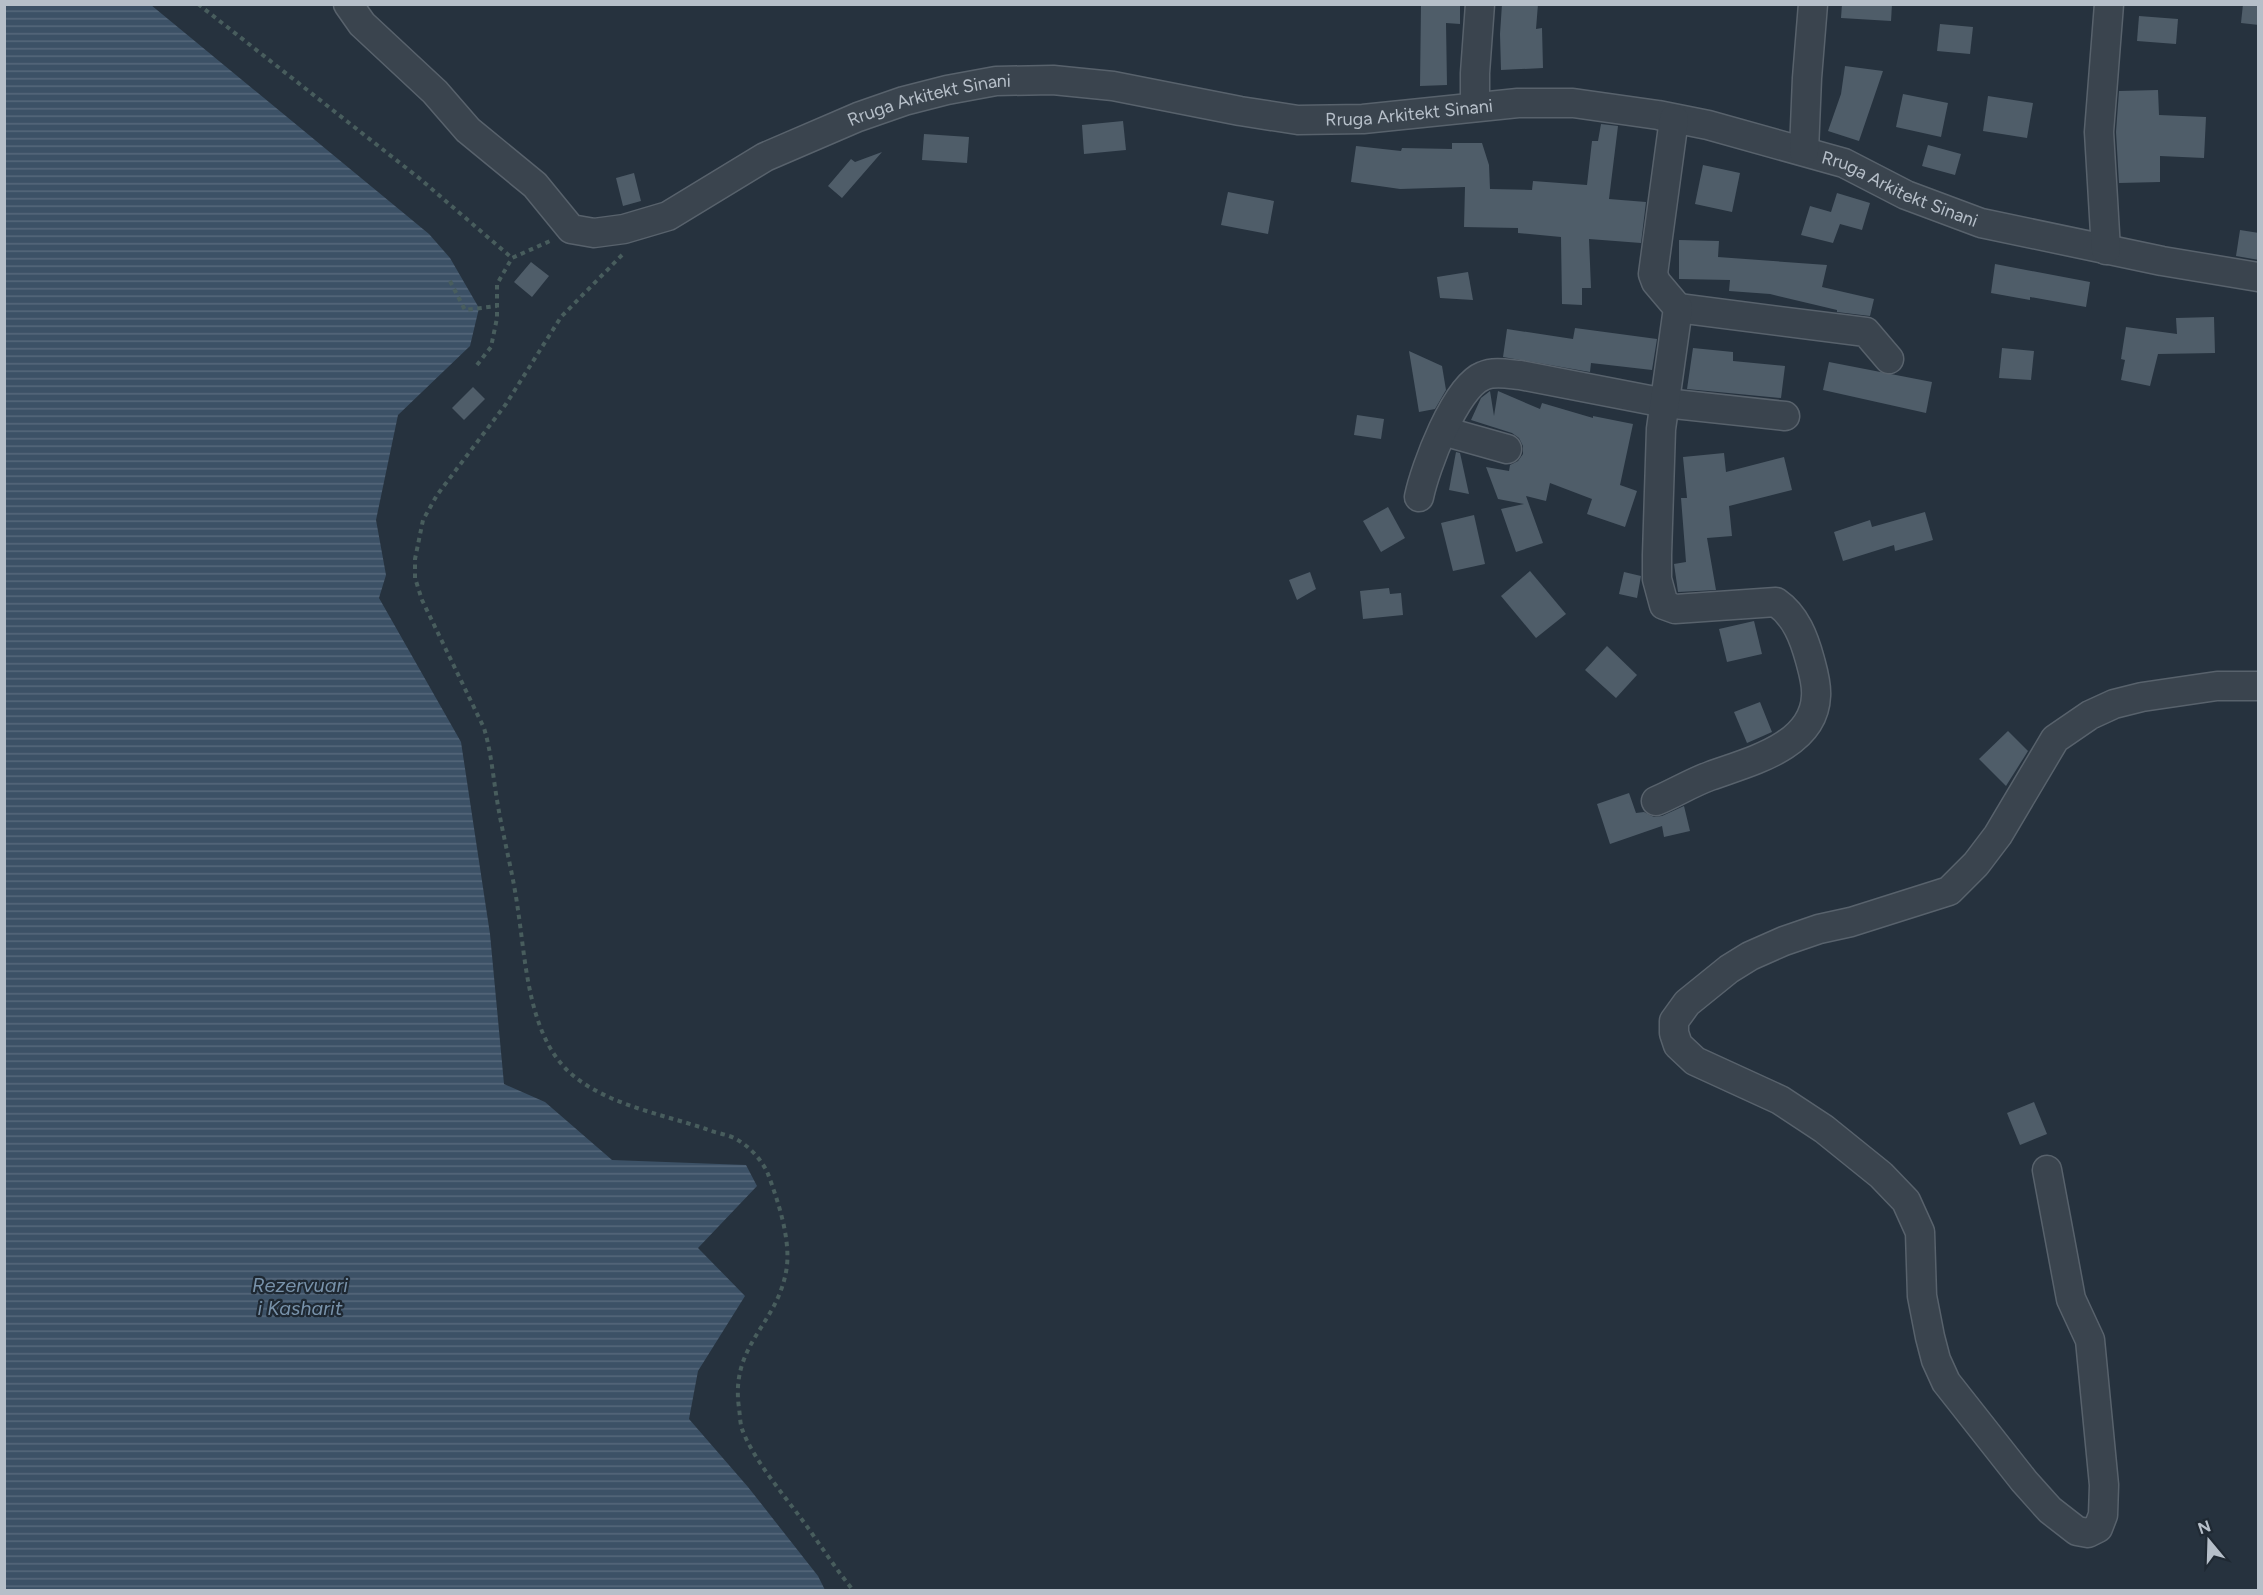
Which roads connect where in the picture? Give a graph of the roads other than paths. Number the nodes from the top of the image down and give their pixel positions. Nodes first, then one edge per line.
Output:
1 (348, 4) edge
2 (1480, 4) edge
3 (1813, 4) edge
4 (2109, 4) edge
5 (1475, 107) junction
6 (1674, 119) junction
7 (1804, 151) junction
8 (2106, 250) junction
9 (2259, 277) edge
10 (1678, 308) junction
11 (1889, 359) dead end
12 (1665, 403) junction
13 (1785, 416) dead end
14 (1443, 430) junction
15 (1508, 449) dead end
16 (1419, 497) dead end
17 (2259, 686) edge
18 (1656, 801) dead end
19 (2047, 1170) dead end

1 - 5 street, Rruga Arkitekt Sinani
2 - 5 street
3 - 7 street
4 - 8 street
5 - 6 street, Rruga Arkitekt Sinani
6 - 7 street, Rruga Arkitekt Sinani
6 - 10 street
7 - 8 street, Rruga Arkitekt Sinani
8 - 9 street, Rruga Arkitekt Sinani
10 - 11 street
10 - 12 street
12 - 13 street
12 - 14 street
12 - 18 street
14 - 15 street
14 - 16 street
17 - 19 street

